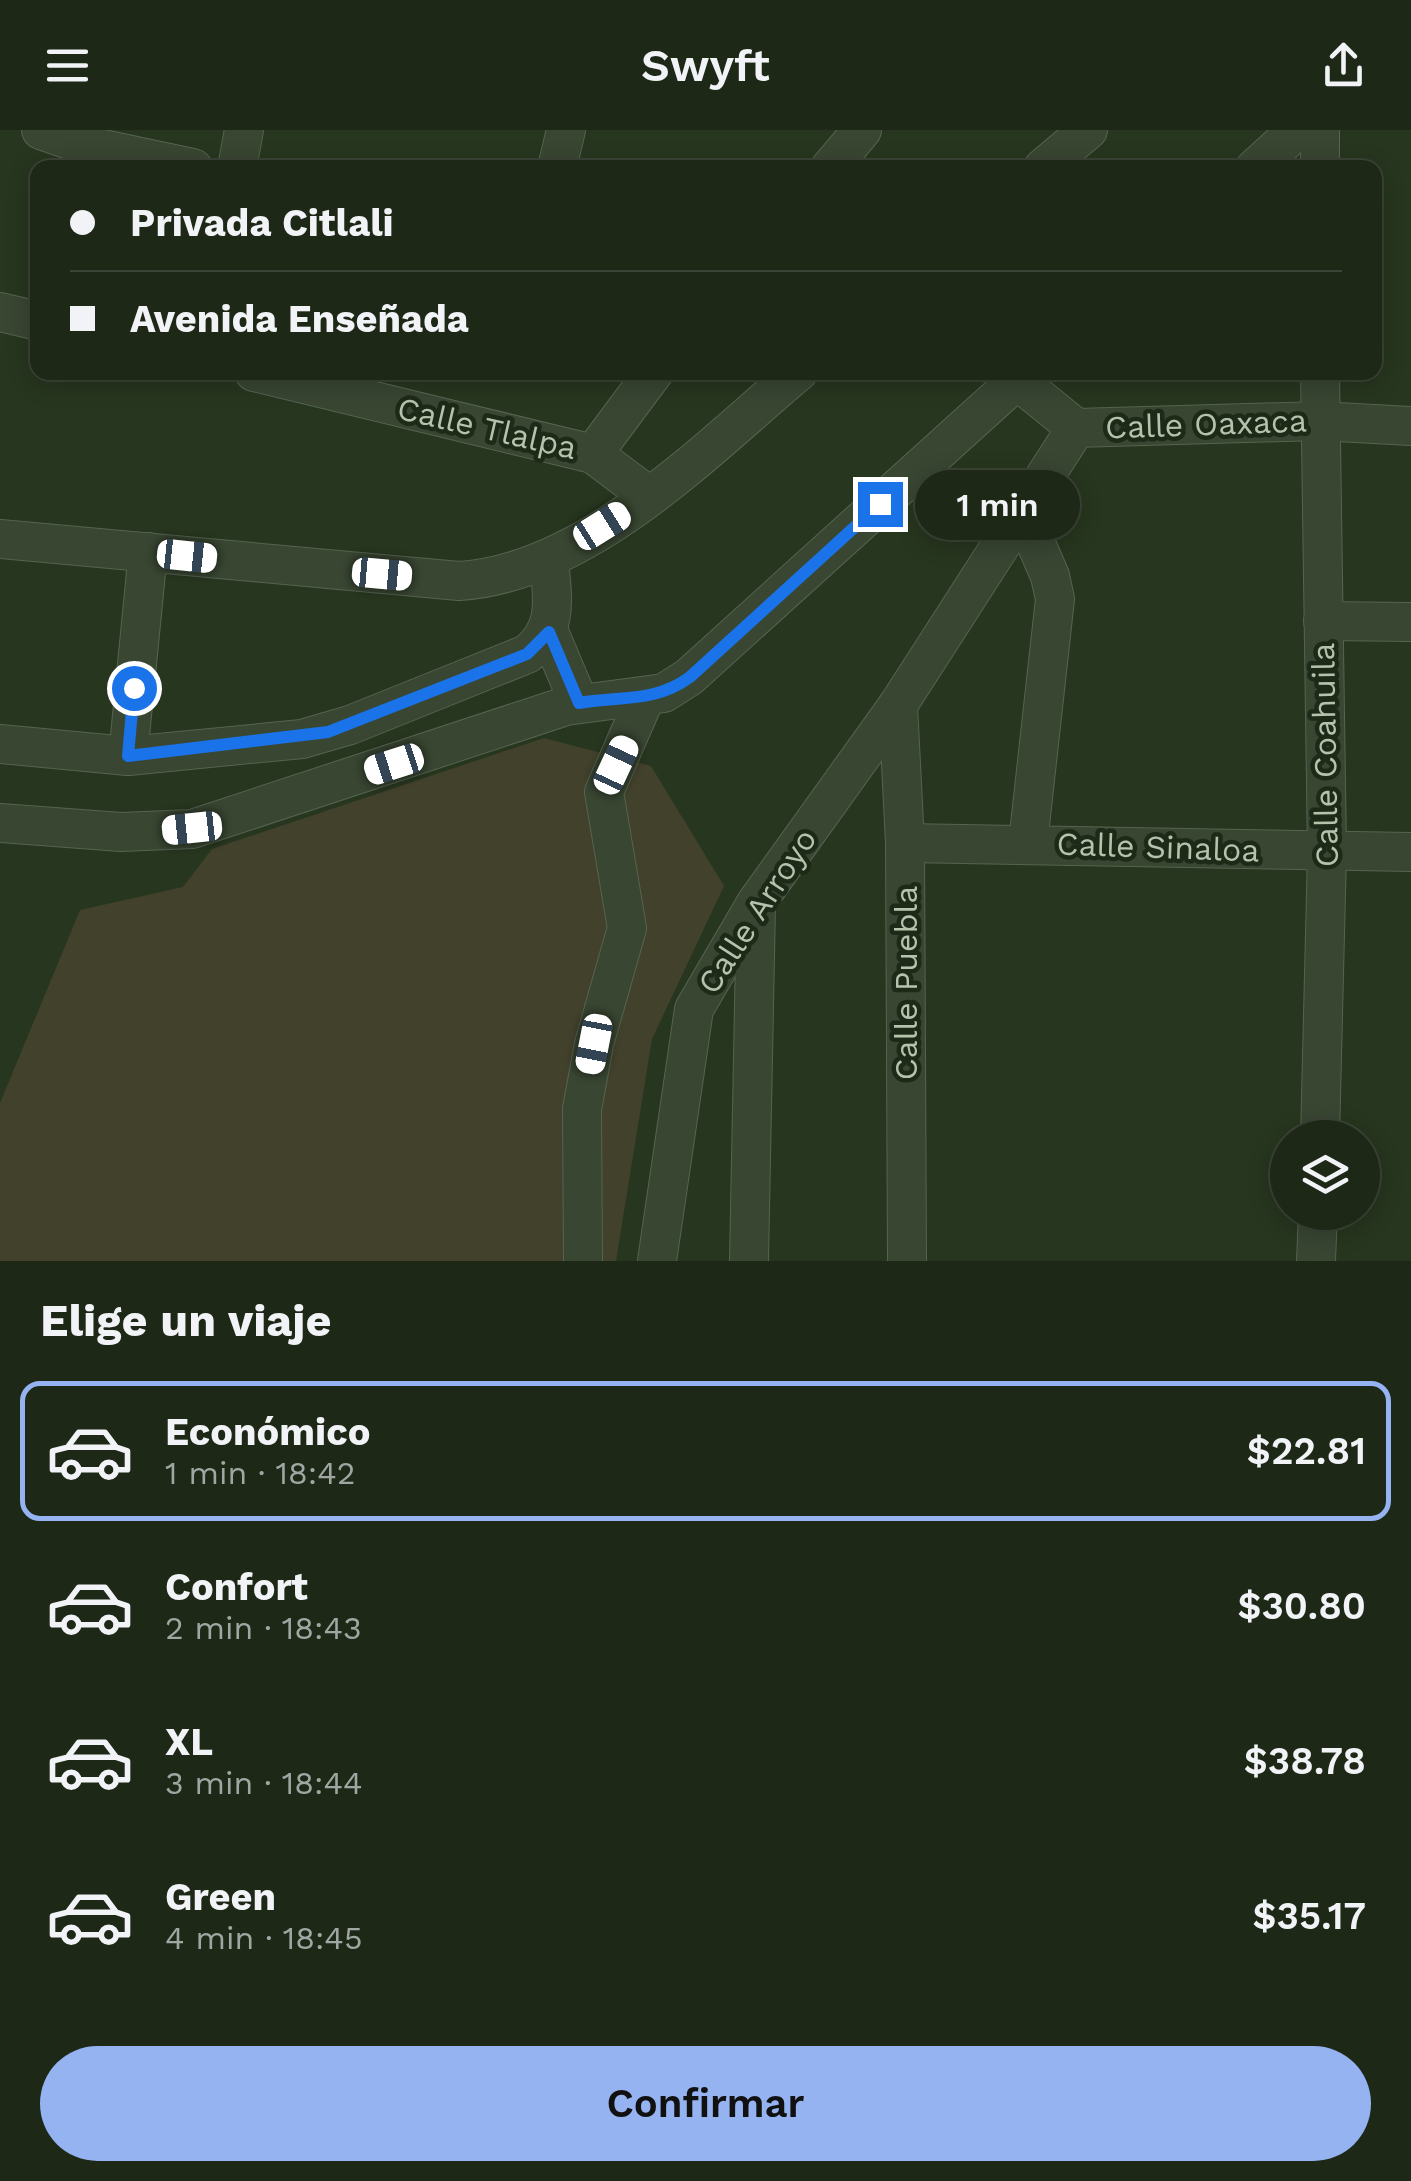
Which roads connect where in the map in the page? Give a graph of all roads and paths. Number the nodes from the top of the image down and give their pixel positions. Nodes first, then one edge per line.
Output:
1 (42, 130) edge
2 (244, 130) edge
3 (566, 130) edge
4 (862, 130) edge
5 (1088, 130) edge
6 (1297, 130) edge
7 (1320, 130) edge
8 (156, 160) edge
9 (238, 160) edge
10 (558, 160) edge
11 (837, 160) edge
12 (1052, 160) edge
13 (1264, 160) edge
14 (1320, 160) edge
15 (0, 312) edge
16 (30, 319) edge
17 (287, 380) edge
18 (648, 380) edge
19 (788, 380) edge
20 (1017, 380) edge
21 (1025, 380) edge
22 (1320, 380) edge
23 (1319, 421) junction
24 (1411, 426) edge
25 (1076, 428) junction
26 (593, 454) junction
27 (649, 496) junction
28 (1021, 509) junction
29 (0, 539) edge
30 (148, 552) junction
31 (550, 558) junction
32 (1323, 621) junction
33 (1411, 622) edge
34 (549, 632) junction
35 (645, 698) junction
36 (579, 703) junction
37 (898, 705) junction
38 (0, 744) edge
39 (128, 756) junction
40 (0, 823) edge
41 (905, 842) junction
42 (1028, 844) junction
43 (1327, 852) junction
44 (1411, 852) edge
45 (756, 903) junction
46 (1320, 1120) edge
47 (1317, 1230) edge
48 (584, 1261) edge
49 (657, 1261) edge
50 (749, 1261) edge
51 (908, 1261) edge
52 (1316, 1261) edge

1 - 8 street
2 - 9 street
3 - 10 street
4 - 11 street
5 - 12 street
6 - 13 street
7 - 14 street
15 - 16 street
17 - 26 street, Calle Tlalpa
18 - 26 street
19 - 27 street
20 - 35 street
21 - 25 street, Calle Oaxaca
22 - 23 street, Calle Coahuila
23 - 24 street, Calle Oaxaca
23 - 25 street, Calle Oaxaca
23 - 32 street, Calle Coahuila
25 - 28 street, Calle Arroyo
26 - 27 street, Calle Tlalpa
27 - 31 street
28 - 37 street, Calle Arroyo
28 - 42 street
29 - 30 street
30 - 31 street
30 - 39 street
31 - 34 street
32 - 33 street
32 - 43 street, Calle Coahuila
34 - 36 street
34 - 39 street
35 - 36 street
35 - 48 street
36 - 40 street
37 - 41 street, Calle Puebla
37 - 45 street, Calle Arroyo
38 - 39 street
41 - 42 street, Calle Sinaloa
41 - 51 street, Calle Puebla
42 - 43 street, Calle Sinaloa
43 - 44 street, Calle Sinaloa
43 - 46 street, Calle Coahuila
45 - 49 street, Calle Arroyo
45 - 50 street
47 - 52 street

